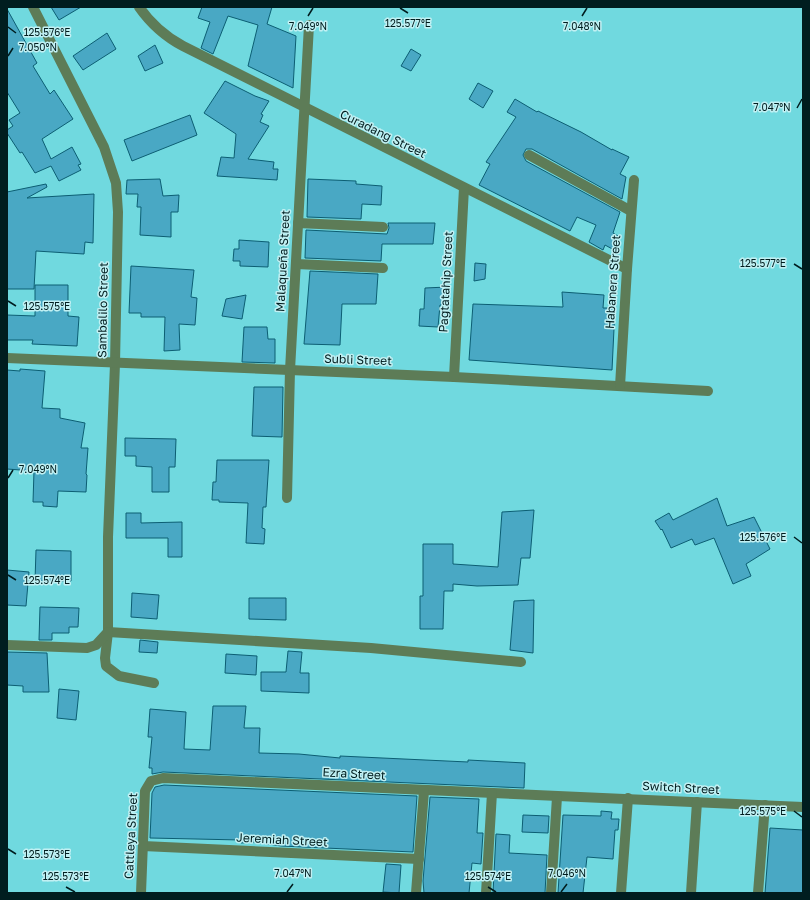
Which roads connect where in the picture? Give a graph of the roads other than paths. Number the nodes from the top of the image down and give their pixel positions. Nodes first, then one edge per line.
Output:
1 (33, 7) edge
2 (139, 7) edge
3 (309, 25) dead end
4 (304, 109) junction
5 (529, 155) dead end
6 (634, 180) dead end
7 (464, 188) junction
8 (631, 211) junction
9 (298, 223) junction
10 (382, 227) dead end
11 (296, 264) junction
12 (383, 268) dead end
13 (627, 269) junction
14 (7, 358) edge
15 (115, 364) junction
16 (290, 370) junction
17 (454, 377) junction
18 (620, 386) junction
19 (708, 391) dead end
20 (287, 498) dead end
21 (108, 632) junction
22 (7, 645) edge
23 (521, 662) dead end
24 (154, 683) dead end
25 (152, 781) joint
26 (424, 791) junction
27 (492, 793) junction
28 (557, 797) junction
29 (628, 798) junction
30 (697, 802) junction
31 (765, 805) junction
32 (803, 807) edge
33 (143, 846) junction
34 (419, 859) junction
35 (141, 893) edge
36 (416, 893) edge
37 (486, 893) edge
38 (551, 893) edge
39 (621, 893) edge
40 (691, 893) edge
41 (758, 893) edge

1 - 15 street, Sambalilo Street
2 - 4 street, Curadang Street
3 - 4 street, Malaqueña Street
4 - 7 street, Curadang Street
4 - 9 street, Malaqueña Street
5 - 8 street
6 - 8 street, Habanera Street
7 - 13 street, Curadang Street
7 - 17 street, Pagtatahip Street
8 - 13 street, Habanera Street
9 - 10 street
9 - 11 street, Malaqueña Street
11 - 12 street
11 - 16 street, Malaqueña Street
13 - 18 street, Habanera Street
14 - 15 street, Subli Street
15 - 16 street, Subli Street
15 - 21 street, Sambalilo Street
16 - 17 street, Subli Street
16 - 20 street, Malaqueña Street
17 - 18 street, Subli Street
18 - 19 street, Subli Street
21 - 22 street
21 - 23 street
21 - 24 street, Sambalilo Street
25 - 26 street, Ezra Street
25 - 33 street, Cattleya Street
26 - 27 street, Ezra Street
26 - 34 street
27 - 28 street, Ezra Street
27 - 37 street
28 - 29 street, Switch Street
28 - 38 street
29 - 30 street, Switch Street
29 - 39 street
30 - 31 street, Switch Street
30 - 40 street
31 - 32 street, Switch Street
31 - 41 street
33 - 34 street, Jeremiah Street
33 - 35 street, Cattleya Street
34 - 36 street

